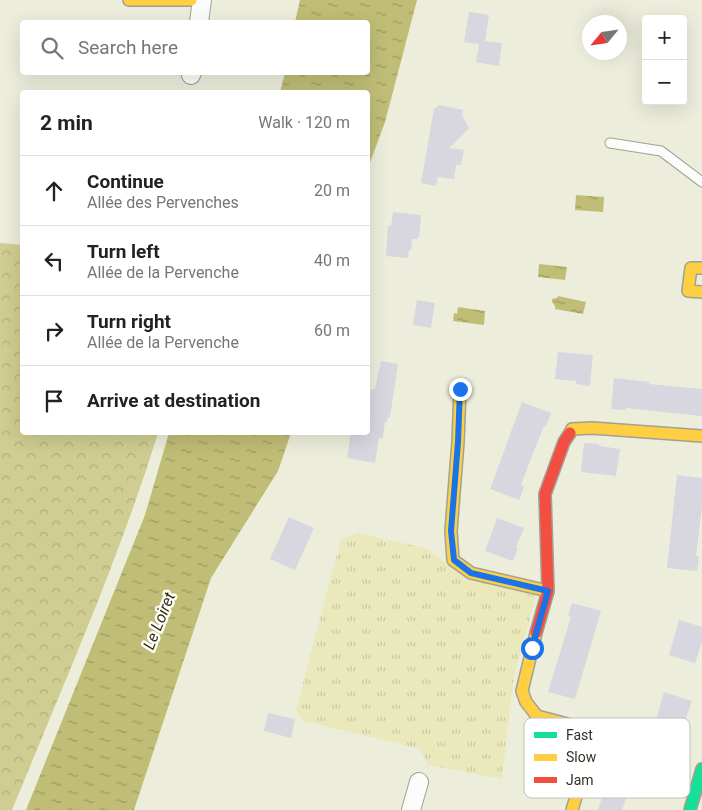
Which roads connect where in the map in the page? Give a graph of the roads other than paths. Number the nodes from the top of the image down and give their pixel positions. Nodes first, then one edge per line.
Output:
1 (129, 0) edge
2 (190, 0) edge
3 (202, 0) edge
4 (199, 20) edge
5 (610, 143) dead end
6 (702, 182) edge
7 (702, 268) edge
8 (702, 292) edge
9 (460, 389) dead end
10 (702, 436) edge
11 (548, 591) junction
12 (545, 718) edge
13 (702, 769) edge
14 (419, 782) dead end
15 (576, 798) edge
16 (412, 810) edge
17 (572, 810) edge
18 (690, 810) edge

1 - 2 street
3 - 4 street
5 - 6 lane
7 - 8 street
9 - 11 street
10 - 11 street
11 - 12 street
13 - 18 street
14 - 16 street
15 - 17 street

